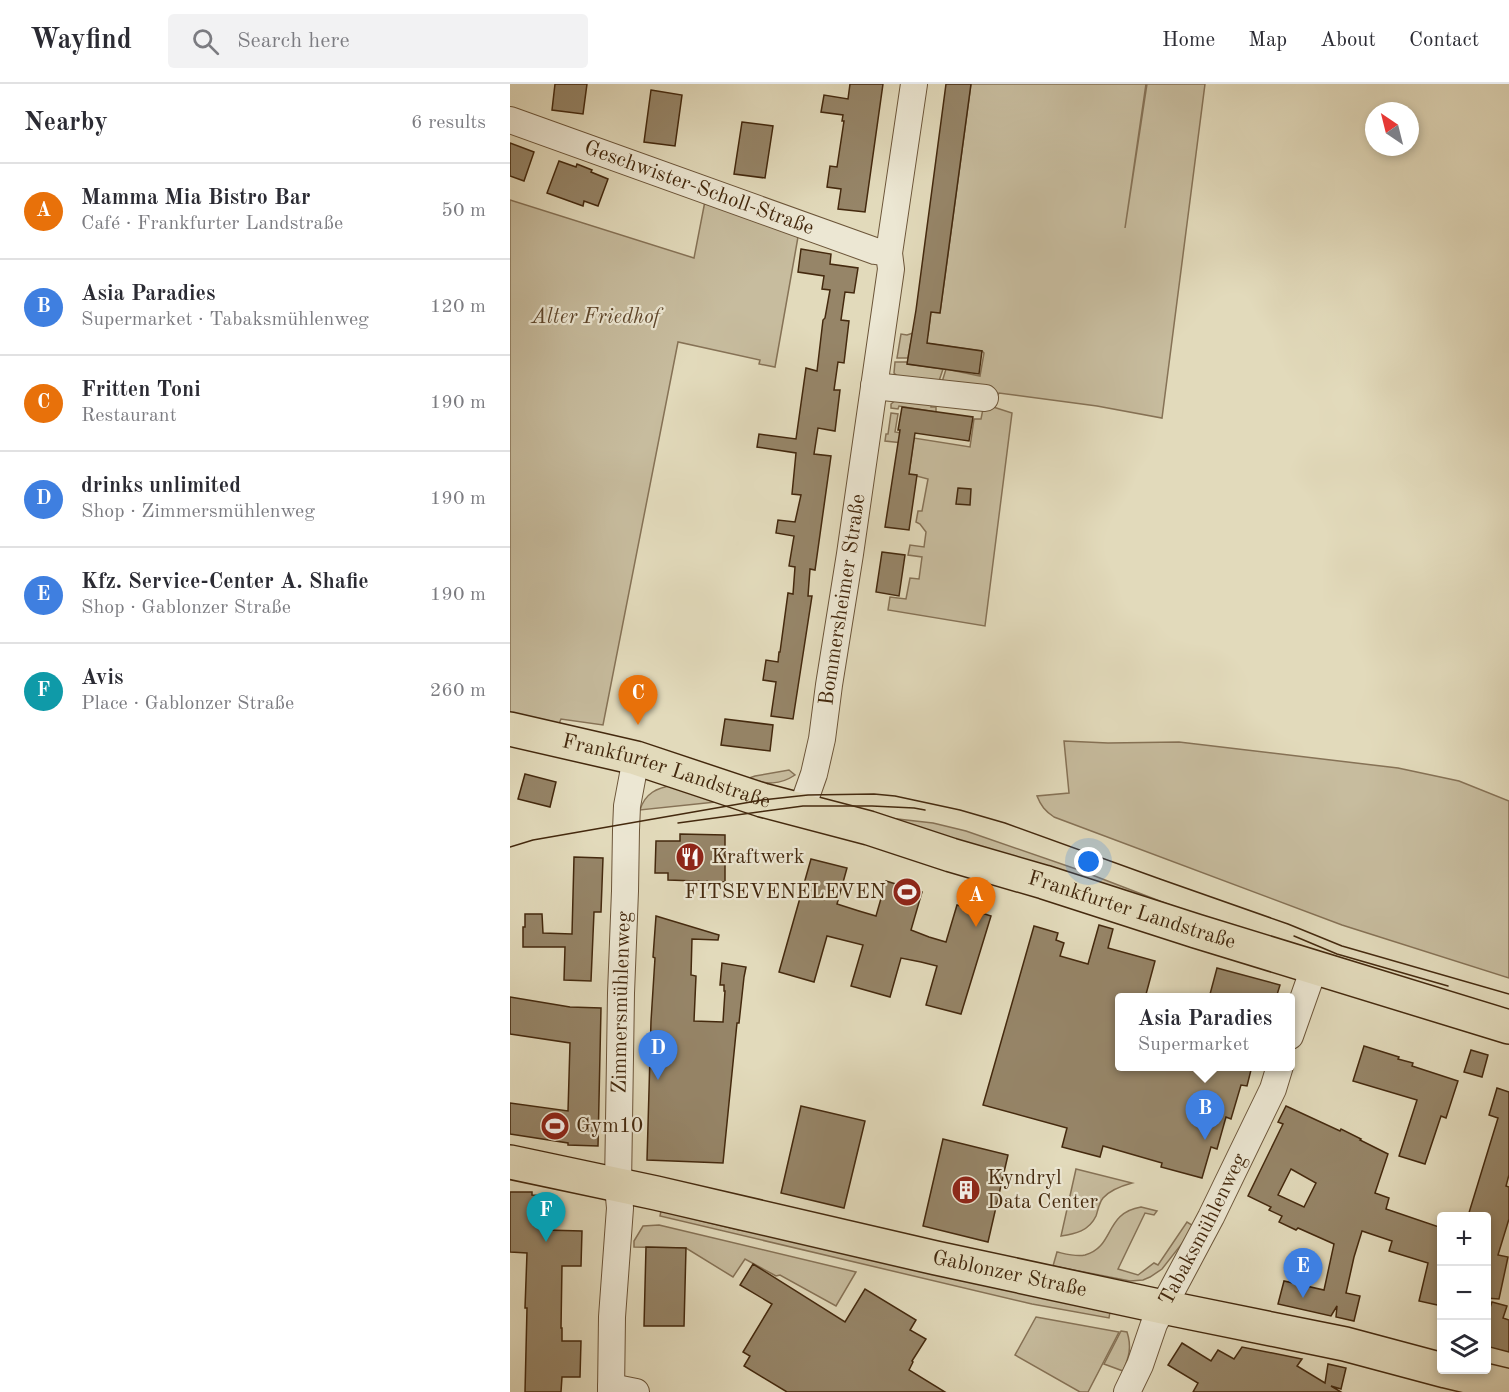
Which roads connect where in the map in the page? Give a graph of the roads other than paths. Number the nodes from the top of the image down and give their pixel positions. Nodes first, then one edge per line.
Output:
1 (914, 84) edge
2 (510, 120) edge
3 (889, 253) junction
4 (874, 386) junction
5 (985, 398) dead end
6 (510, 729) edge
7 (636, 758) junction
8 (801, 811) junction
9 (1314, 968) junction
10 (1295, 1022) edge
11 (1509, 1027) edge
12 (1278, 1071) edge
13 (510, 1162) edge
14 (618, 1186) junction
15 (1163, 1307) junction
16 (1509, 1386) edge
17 (611, 1390) edge
18 (636, 1392) edge
19 (1126, 1392) edge

1 - 3 street, Bommersheimer Straße
2 - 3 street, Geschwister-Scholl-Straße
3 - 4 street, Bommersheimer Straße
4 - 5 street
4 - 8 street, Bommersheimer Straße
6 - 7 main road, Frankfurter Landstraße
7 - 8 main road, Frankfurter Landstraße
7 - 14 street, Zimmersmühlenweg
8 - 9 main road, Frankfurter Landstraße
9 - 10 street
9 - 11 main road, Frankfurter Landstraße
12 - 15 street, Tabaksmühlenweg
13 - 14 main road, Gablonzer Straße
14 - 15 main road, Gablonzer Straße
14 - 17 street, Zimmersmühlenweg
15 - 16 main road, Gablonzer Straße
15 - 19 street, Tabaksmühlenweg
17 - 18 street

